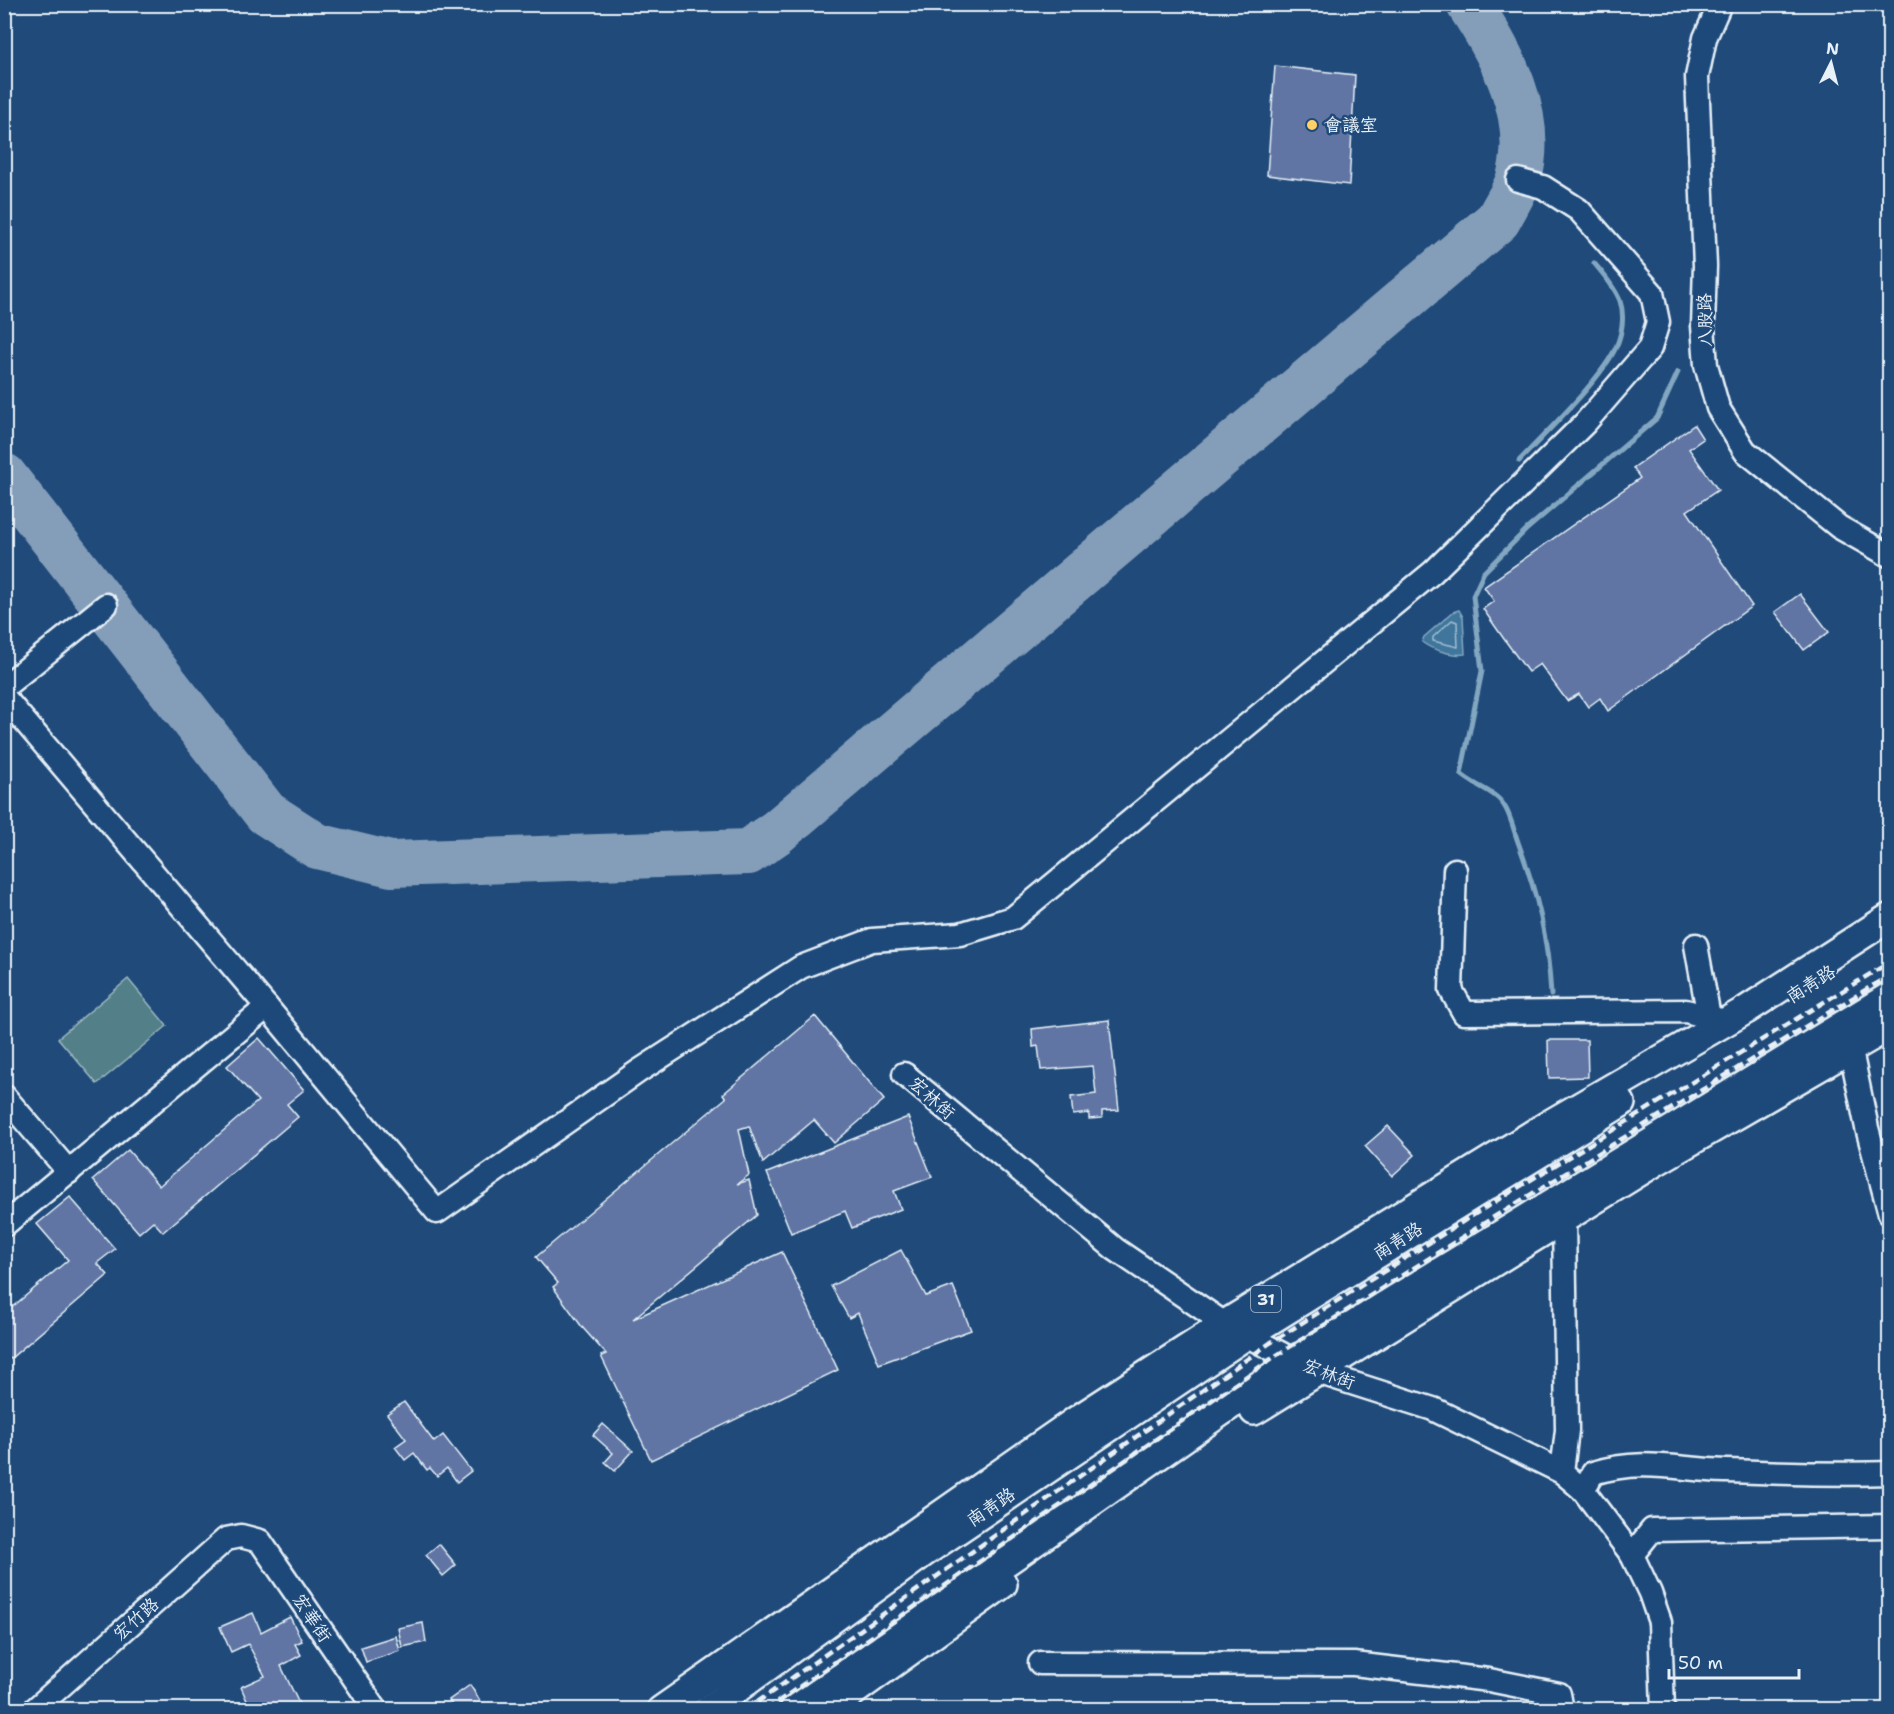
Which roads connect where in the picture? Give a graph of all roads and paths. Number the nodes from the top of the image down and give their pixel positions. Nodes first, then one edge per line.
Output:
1 (1720, 4) edge
2 (1518, 180) dead end
3 (1890, 556) edge
4 (106, 605) dead end
5 (4, 687) edge
6 (4, 697) edge
7 (1455, 870) dead end
8 (1887, 931) edge
9 (1696, 945) dead end
10 (267, 1006) junction
11 (1884, 1010) edge
12 (1717, 1019) junction
13 (1851, 1051) junction
14 (904, 1074) dead end
15 (1800, 1078) junction
16 (4, 1096) edge
17 (69, 1172) junction
18 (1890, 1214) edge
19 (1564, 1218) junction
20 (4, 1225) edge
21 (1235, 1330) junction
22 (1304, 1366) junction
23 (1075, 1421) junction
24 (1562, 1472) junction
25 (1890, 1473) edge
26 (1583, 1490) junction
27 (1119, 1499) junction
28 (1890, 1526) edge
29 (241, 1536) joint
30 (922, 1554) junction
31 (1632, 1555) junction
32 (950, 1599) junction
33 (1040, 1663) dead end
34 (34, 1710) edge
35 (376, 1710) edge
36 (661, 1710) edge
37 (708, 1710) edge
38 (794, 1710) edge
39 (828, 1710) edge
40 (1562, 1710) edge
41 (1663, 1710) edge

1 - 3 street, 八股路
2 - 10 street
4 - 5 street
6 - 10 street
7 - 12 street
8 - 12 main road, 31
8 - 21 main road, 南青路 / 31
9 - 12 street
10 - 17 street
11 - 13 main road
11 - 15 main road
11 - 22 main road
12 - 21 main road, 31
13 - 15 main road
13 - 18 street
14 - 21 street, 宏林街
15 - 19 main road
16 - 17 street
17 - 20 street
19 - 22 main road
19 - 24 street
21 - 22 street, 宏林街
21 - 23 main road, 31
21 - 30 main road, 南青路 / 31
22 - 24 street, 宏林街
22 - 27 main road
22 - 32 main road
23 - 30 main road, 南青路
23 - 36 main road, 31
24 - 26 street, 宏林街
25 - 26 street
26 - 31 street, 宏林街
27 - 32 main road
27 - 39 main road
28 - 31 street
29 - 34 street, 宏竹路
29 - 35 street, 宏華街
30 - 37 main road, 南青路 / 31
31 - 41 street, 宏林街
32 - 38 main road
33 - 40 street

